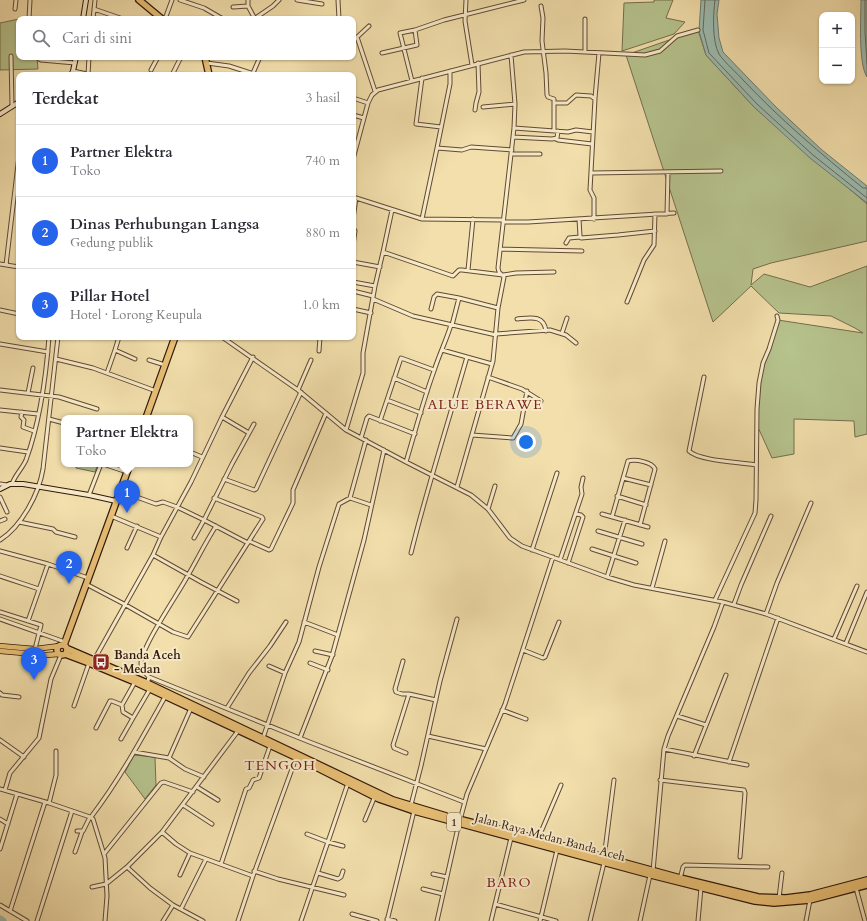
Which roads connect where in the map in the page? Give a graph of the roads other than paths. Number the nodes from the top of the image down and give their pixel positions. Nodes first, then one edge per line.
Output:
1 (16, 0) edge
2 (30, 0) edge
3 (86, 0) edge
4 (95, 0) edge
5 (172, 0) edge
6 (180, 0) edge
7 (248, 0) edge
8 (279, 0) edge
9 (297, 0) edge
10 (338, 0) edge
11 (466, 0) edge
12 (524, 0) edge
13 (141, 1) edge
14 (322, 4) dead end
15 (248, 6) junction
16 (540, 6) dead end
17 (233, 7) dead end
18 (15, 9) dead end
19 (94, 9) junction
20 (465, 14) junction
21 (29, 16) edge
22 (83, 16) edge
23 (93, 16) edge
24 (114, 16) edge
25 (160, 16) edge
26 (165, 16) edge
27 (218, 16) edge
28 (253, 16) edge
29 (258, 16) edge
30 (339, 16) edge
31 (586, 19) dead end
32 (369, 26) dead end
33 (415, 30) junction
34 (698, 30) dead end
35 (357, 37) joint
36 (404, 47) junction
37 (544, 51) junction
38 (382, 52) dead end
39 (585, 52) junction
40 (599, 53) junction
41 (511, 55) junction
42 (12, 56) dead end
43 (41, 60) edge
44 (76, 60) edge
45 (90, 60) edge
46 (156, 60) edge
47 (180, 60) edge
48 (206, 60) edge
49 (259, 60) edge
50 (75, 63) junction
51 (207, 63) junction
52 (478, 63) junction
53 (472, 65) junction
54 (151, 70) dead end
55 (450, 71) junction
56 (72, 72) edge
57 (88, 72) edge
58 (174, 72) edge
59 (208, 72) edge
60 (250, 72) edge
61 (253, 72) edge
62 (422, 78) junction
63 (412, 81) junction
64 (375, 92) junction
65 (595, 98) junction
66 (356, 99) edge
67 (368, 103) junction
68 (16, 104) edge
69 (515, 104) junction
70 (554, 104) junction
71 (12, 106) junction
72 (483, 107) dead end
73 (475, 110) dead end
74 (0, 114) edge
75 (356, 116) edge
76 (364, 118) junction
77 (441, 127) junction
78 (514, 128) junction
79 (556, 131) junction
80 (593, 132) junction
81 (513, 136) junction
82 (556, 139) junction
83 (592, 144) junction
84 (356, 147) edge
85 (437, 148) junction
86 (511, 152) junction
87 (540, 154) dead end
88 (720, 171) dead end
89 (668, 172) junction
90 (591, 173) junction
91 (16, 190) edge
92 (356, 199) edge
93 (14, 202) joint
94 (392, 210) junction
95 (674, 213) dead end
96 (655, 214) junction
97 (667, 214) junction
98 (422, 219) junction
99 (473, 219) junction
100 (579, 219) junction
101 (594, 219) junction
102 (503, 221) junction
103 (655, 231) junction
104 (580, 237) junction
105 (566, 243) dead end
106 (500, 249) junction
107 (582, 251) dead end
108 (383, 252) junction
109 (356, 263) edge
110 (0, 264) edge
111 (6, 265) junction
112 (16, 267) edge
113 (380, 267) junction
114 (468, 270) junction
115 (554, 272) dead end
116 (503, 275) junction
117 (356, 283) edge
118 (375, 286) junction
119 (356, 292) edge
120 (373, 297) junction
121 (459, 298) junction
122 (627, 302) dead end
123 (498, 308) junction
124 (431, 309) dead end
125 (0, 310) edge
126 (356, 310) edge
127 (16, 313) edge
128 (371, 313) junction
129 (777, 316) dead end
130 (567, 318) dead end
131 (517, 319) dead end
132 (451, 325) junction
133 (546, 331) junction
134 (562, 333) junction
135 (496, 334) junction
136 (49, 340) edge
137 (58, 340) edge
138 (118, 340) edge
139 (174, 340) edge
140 (229, 340) edge
141 (320, 340) edge
142 (576, 343) dead end
143 (0, 344) edge
144 (115, 350) junction
145 (442, 350) junction
146 (319, 351) dead end
147 (48, 352) junction
148 (253, 357) junction
149 (466, 358) junction
150 (56, 359) junction
151 (135, 359) dead end
152 (149, 360) dead end
153 (311, 360) dead end
154 (492, 364) junction
155 (165, 365) junction
156 (33, 368) dead end
157 (434, 370) junction
158 (107, 372) junction
159 (488, 377) junction
160 (704, 377) dead end
161 (394, 378) junction
162 (0, 390) edge
163 (298, 390) junction
164 (156, 391) junction
165 (527, 391) junction
166 (301, 392) junction
167 (427, 392) junction
168 (28, 393) junction
169 (42, 395) junction
170 (52, 396) junction
171 (387, 400) junction
172 (541, 401) dead end
173 (481, 404) junction
174 (498, 407) dead end
175 (97, 409) dead end
176 (0, 410) edge
177 (22, 412) junction
178 (326, 413) junction
179 (421, 413) junction
180 (38, 414) junction
181 (147, 415) edge
182 (222, 417) junction
183 (49, 419) junction
184 (380, 421) junction
185 (61, 422) edge
186 (254, 424) dead end
187 (346, 430) junction
188 (34, 431) junction
189 (250, 433) junction
190 (415, 434) junction
191 (472, 435) junction
192 (361, 438) junction
193 (366, 440) junction
194 (0, 448) edge
195 (384, 450) junction
196 (28, 452) junction
197 (193, 453) edge
198 (202, 457) junction
199 (406, 462) junction
200 (756, 464) junction
201 (101, 467) edge
202 (111, 467) edge
203 (129, 467) edge
204 (127, 472) junction
205 (557, 473) dead end
206 (432, 475) junction
207 (583, 478) dead end
208 (623, 478) junction
209 (224, 479) junction
210 (0, 484) edge
211 (10, 485) junction
212 (651, 485) junction
213 (495, 486) dead end
214 (39, 487) junction
215 (457, 487) junction
216 (0, 489) edge
217 (120, 491) junction
218 (89, 495) junction
219 (618, 496) junction
220 (0, 497) edge
221 (214, 498) junction
222 (350, 498) junction
223 (116, 501) junction
224 (811, 503) dead end
225 (371, 505) junction
226 (646, 505) junction
227 (177, 507) junction
228 (488, 509) junction
229 (7, 512) dead end
230 (576, 514) junction
231 (602, 514) dead end
232 (111, 516) junction
233 (770, 516) dead end
234 (612, 517) junction
235 (5, 519) dead end
236 (204, 520) junction
237 (625, 520) junction
238 (0, 521) edge
239 (19, 522) junction
240 (640, 525) junction
241 (137, 526) junction
242 (216, 526) junction
243 (648, 527) dead end
244 (598, 531) dead end
245 (75, 537) dead end
246 (161, 537) junction
247 (194, 538) dead end
248 (619, 538) junction
249 (0, 540) edge
250 (665, 541) dead end
251 (248, 542) junction
252 (642, 544) dead end
253 (127, 548) dead end
254 (592, 549) dead end
255 (532, 550) junction
256 (0, 551) edge
257 (411, 553) dead end
258 (153, 555) junction
259 (614, 556) junction
260 (553, 558) junction
261 (560, 560) junction
262 (568, 563) junction
263 (636, 563) dead end
264 (48, 564) junction
265 (0, 576) edge
266 (188, 576) junction
267 (607, 578) junction
268 (87, 581) junction
269 (857, 586) dead end
270 (652, 588) junction
271 (39, 589) junction
272 (218, 590) junction
273 (867, 592) edge
274 (715, 600) junction
275 (237, 601) dead end
276 (723, 602) junction
277 (124, 604) junction
278 (734, 604) junction
279 (0, 612) edge
280 (766, 614) junction
281 (778, 618) junction
282 (0, 619) edge
283 (457, 619) dead end
284 (28, 622) junction
285 (286, 622) dead end
286 (304, 622) junction
287 (559, 622) dead end
288 (159, 624) junction
289 (40, 633) junction
290 (338, 634) junction
291 (834, 639) junction
292 (846, 643) junction
293 (0, 646) edge
294 (35, 649) junction
295 (63, 649) junction
296 (523, 650) junction
297 (0, 651) edge
298 (315, 651) dead end
299 (867, 652) edge
300 (333, 655) junction
301 (91, 661) junction
302 (403, 661) dead end
303 (310, 663) dead end
304 (269, 666) dead end
305 (328, 670) junction
306 (285, 673) junction
307 (726, 675) dead end
308 (149, 677) junction
309 (135, 682) junction
310 (147, 687) junction
311 (0, 693) edge
312 (410, 694) junction
313 (19, 697) dead end
314 (164, 697) junction
315 (436, 700) junction
316 (74, 706) dead end
317 (122, 706) junction
318 (191, 708) junction
319 (227, 708) junction
320 (502, 710) junction
321 (677, 716) junction
322 (133, 718) junction
323 (526, 718) dead end
324 (268, 725) junction
325 (706, 725) junction
326 (96, 728) dead end
327 (238, 731) junction
328 (428, 736) junction
329 (263, 738) junction
330 (300, 738) junction
331 (121, 739) dead end
332 (0, 740) edge
333 (270, 746) junction
334 (486, 749) junction
335 (664, 749) junction
336 (56, 751) dead end
337 (134, 752) junction
338 (406, 753) dead end
339 (694, 756) junction
340 (24, 757) junction
341 (169, 758) junction
342 (296, 758) junction
343 (304, 760) junction
344 (729, 762) junction
345 (747, 765) dead end
346 (204, 777) junction
347 (614, 780) dead end
348 (660, 780) junction
349 (348, 783) junction
350 (417, 784) junction
351 (561, 785) dead end
352 (197, 787) junction
353 (0, 789) edge
354 (5, 790) junction
355 (193, 792) junction
356 (17, 794) junction
357 (375, 796) junction
358 (218, 800) dead end
359 (45, 802) junction
360 (464, 802) junction
361 (49, 803) junction
362 (183, 805) junction
363 (411, 805) junction
364 (72, 810) junction
365 (414, 811) junction
366 (421, 811) junction
367 (91, 817) junction
368 (0, 819) edge
369 (365, 820) dead end
370 (459, 821) junction
371 (8, 824) junction
372 (212, 824) dead end
373 (479, 827) junction
374 (78, 830) dead end
375 (82, 832) junction
376 (162, 832) junction
377 (307, 834) dead end
378 (511, 838) junction
379 (538, 839) junction
380 (328, 842) junction
381 (342, 846) dead end
382 (0, 848) edge
383 (557, 850) junction
384 (75, 852) dead end
385 (190, 853) junction
386 (104, 854) junction
387 (740, 857) dead end
388 (206, 858) junction
389 (604, 860) junction
390 (221, 864) junction
391 (127, 867) junction
392 (768, 867) dead end
393 (254, 871) junction
394 (343, 871) dead end
395 (318, 873) junction
396 (651, 873) junction
397 (782, 873) dead end
398 (434, 874) dead end
399 (180, 875) dead end
400 (252, 876) junction
401 (447, 877) junction
402 (680, 880) junction
403 (867, 880) edge
404 (106, 884) junction
405 (867, 885) edge
406 (92, 887) dead end
407 (312, 887) junction
408 (701, 888) junction
409 (856, 888) junction
410 (423, 889) dead end
411 (845, 889) junction
412 (443, 894) junction
413 (344, 895) dead end
414 (779, 898) junction
415 (810, 900) junction
416 (495, 904) junction
417 (0, 905) edge
418 (173, 905) junction
419 (181, 910) junction
420 (10, 911) junction
421 (352, 914) dead end
422 (541, 916) junction
423 (366, 919) edge
424 (387, 920) edge
425 (27, 921) edge
426 (37, 921) edge
427 (105, 921) edge
428 (164, 921) edge
429 (203, 921) edge
430 (238, 921) edge
431 (301, 921) edge
432 (377, 921) edge
433 (395, 921) edge
434 (437, 921) edge
435 (491, 921) edge
436 (540, 921) edge
437 (556, 921) edge
438 (590, 921) edge
439 (640, 921) edge
440 (698, 921) edge
441 (806, 921) edge
442 (864, 921) edge

1 - 18 street
2 - 21 street
3 - 22 main road
4 - 19 street
5 - 26 street
6 - 27 street
7 - 15 street
8 - 29 street
9 - 14 street
10 - 30 street
11 - 20 street
12 - 20 street
13 - 25 highway
15 - 17 street
15 - 28 street
16 - 37 street
19 - 23 street
19 - 24 street
20 - 33 street
20 - 53 street
31 - 39 street
32 - 35 street
33 - 36 street
33 - 36 street
34 - 40 street
35 - 64 street
36 - 38 street
36 - 63 street
37 - 39 street
37 - 41 street
37 - 70 street
39 - 40 street
40 - 65 street
41 - 52 street
41 - 69 street
42 - 71 street
43 - 50 street
44 - 50 main road
45 - 57 street
46 - 54 street
47 - 58 street
48 - 51 highway
49 - 61 street
50 - 56 main road
51 - 59 highway
51 - 60 street
52 - 53 street
52 - 73 street
53 - 55 street
55 - 62 street
55 - 77 street
62 - 63 street
62 - 77 street
63 - 64 street
64 - 67 street
65 - 70 street
65 - 80 street
66 - 67 street
67 - 76 street
68 - 71 main road
69 - 72 street
69 - 78 street
70 - 79 street
71 - 74 main road
75 - 76 street
76 - 84 street
77 - 85 street
78 - 79 street
78 - 81 street
79 - 80 street
79 - 82 street
80 - 83 street
81 - 82 street
81 - 86 street
82 - 83 street
83 - 90 street
85 - 86 street
85 - 98 street
86 - 87 street
86 - 102 street
88 - 89 street
89 - 90 street
89 - 97 street
90 - 101 street
91 - 93 street
92 - 94 street
93 - 111 street
94 - 98 street
94 - 108 street
95 - 97 street
96 - 97 street
96 - 101 street
96 - 103 street
98 - 99 street
99 - 102 street
99 - 114 street
100 - 101 street
100 - 102 street
100 - 104 street
102 - 106 street
103 - 104 street
103 - 122 street
104 - 105 street
106 - 107 street
106 - 116 street
108 - 113 street
108 - 114 street
109 - 113 street
110 - 111 street
111 - 112 street
113 - 118 street
114 - 116 street
115 - 116 street
116 - 123 street
117 - 118 street
118 - 120 street
119 - 120 street
120 - 128 street
120 - 132 street
121 - 123 street
121 - 124 street
121 - 132 street
123 - 135 street
125 - 127 street
126 - 128 street
128 - 187 street
129 - 200 street
130 - 134 street
131 - 133 street
132 - 135 street
132 - 145 street
133 - 134 street
133 - 135 street
134 - 142 street
135 - 154 street
136 - 147 street
137 - 150 street
138 - 144 street
139 - 155 highway
140 - 148 street
141 - 146 street
143 - 147 street
144 - 151 street
144 - 158 street
145 - 149 street
145 - 157 street
147 - 169 street
148 - 163 street
148 - 182 street
149 - 154 street
149 - 206 street
150 - 158 street
150 - 170 street
152 - 155 street
153 - 163 street
154 - 159 street
155 - 164 highway
156 - 168 street
157 - 161 street
157 - 167 street
158 - 164 street
159 - 165 street
159 - 173 street
160 - 200 street
161 - 167 street
161 - 171 street
162 - 168 street
163 - 166 street
164 - 181 highway
165 - 172 street
165 - 191 street
166 - 178 street
166 - 209 street
167 - 179 street
168 - 169 street
169 - 170 street
169 - 180 street
170 - 175 street
170 - 183 street
171 - 179 street
171 - 184 street
173 - 174 street
173 - 191 street
176 - 177 street
177 - 180 street
177 - 188 street
178 - 187 street
178 - 251 street
179 - 190 street
180 - 188 street
182 - 189 street
182 - 198 street
183 - 185 street
183 - 214 street
184 - 190 street
184 - 192 street
186 - 189 street
187 - 192 street
188 - 196 street
189 - 209 street
190 - 199 street
191 - 215 street
192 - 193 street
193 - 195 street
193 - 222 street
194 - 196 street
195 - 199 street
195 - 225 street
196 - 211 street
197 - 198 street
198 - 227 street
199 - 206 street
200 - 274 street
201 - 218 street
202 - 204 street
203 - 204 highway
204 - 217 highway
205 - 255 street
206 - 215 street
206 - 257 street
207 - 230 street
208 - 212 street
208 - 212 street
208 - 219 street
209 - 221 street
210 - 211 street
211 - 214 main road
211 - 216 main road
212 - 226 street
213 - 228 street
214 - 218 main road
214 - 239 street
215 - 228 street
217 - 223 highway
217 - 227 street
218 - 223 main road
219 - 226 street
219 - 234 street
220 - 229 street
221 - 236 street
221 - 251 street
222 - 225 street
222 - 286 street
223 - 232 highway
224 - 280 street
225 - 290 street
226 - 240 street
227 - 236 street
227 - 246 street
228 - 255 street
230 - 261 street
230 - 262 street
231 - 234 street
232 - 241 street
232 - 268 highway
233 - 278 street
234 - 237 street
235 - 238 street
236 - 242 street
236 - 247 street
237 - 240 street
237 - 248 street
239 - 245 street
239 - 249 street
240 - 243 street
241 - 246 street
241 - 253 street
242 - 251 street
242 - 266 street
244 - 248 street
246 - 258 street
248 - 252 street
248 - 259 street
250 - 270 street
251 - 272 street
254 - 259 street
255 - 260 street
256 - 264 street
258 - 266 street
258 - 277 street
259 - 263 street
259 - 267 street
260 - 261 street
260 - 296 street
261 - 262 street
262 - 267 street
264 - 268 street
264 - 271 street
265 - 271 street
266 - 272 street
266 - 288 street
267 - 270 street
268 - 277 street
268 - 295 highway
269 - 291 street
270 - 274 street
271 - 284 street
272 - 275 street
272 - 288 street
273 - 292 street
274 - 276 street
276 - 278 street
276 - 321 street
277 - 288 street
277 - 301 street
278 - 280 street
279 - 284 street
280 - 281 street
281 - 291 street
281 - 344 street
282 - 289 street
283 - 315 street
284 - 289 street
285 - 319 street
286 - 290 street
286 - 306 street
287 - 296 street
288 - 308 street
289 - 294 street
289 - 295 street
290 - 300 street
291 - 292 street
292 - 299 street
293 - 294 main road
294 - 295 main road
295 - 297 main road, 1
295 - 301 highway, Jalan Raya Medan Banda Aceh / 1
295 - 340 street
296 - 320 street
298 - 300 street
300 - 305 street
301 - 309 highway, Jalan Raya Medan Banda Aceh / 1
301 - 310 highway, Jalan Raya Medan Banda Aceh / 1
301 - 316 street
302 - 312 street
303 - 305 street
304 - 306 street
305 - 330 street
306 - 324 street
307 - 325 street
308 - 310 street
308 - 319 street
309 - 310 highway, Jalan Raya Medan Banda Aceh / 1
309 - 317 street
310 - 314 highway, Jalan Raya Medan Banda Aceh / 1
310 - 322 street
310 - 329 highway, Jalan Raya Medan Banda Aceh / 1
311 - 313 street
312 - 315 street
312 - 338 street
314 - 318 highway, Jalan Raya Medan Banda Aceh / 1
314 - 337 street
315 - 328 street
317 - 322 street
317 - 326 street
318 - 327 highway, Jalan Raya Medan Banda Aceh / 1
318 - 341 street
319 - 324 street
320 - 323 street
320 - 334 street
321 - 325 street
321 - 335 street
322 - 331 street
324 - 329 street
324 - 330 street
325 - 339 street
327 - 333 highway, Jalan Raya Medan Banda Aceh / 1
327 - 346 street
328 - 334 street
328 - 350 street
329 - 343 highway, Jalan Raya Medan Banda Aceh / 1
330 - 350 street
332 - 340 street
333 - 342 highway, Jalan Raya Medan Banda Aceh / 1
333 - 390 street
334 - 360 street
335 - 339 street
335 - 348 street
336 - 361 street
337 - 341 street
337 - 367 street
339 - 344 street
340 - 354 street
341 - 346 street
342 - 343 highway, Jalan Raya Medan Banda Aceh / 1
342 - 393 street
343 - 349 highway, Jalan Raya Medan Banda Aceh / 1
343 - 363 highway, Jalan Raya Medan Banda Aceh / 1
344 - 345 street
346 - 352 street
347 - 389 street
348 - 387 street
348 - 396 street
349 - 357 highway, Jalan Raya Medan Banda Aceh / 1
349 - 380 street
350 - 360 street
350 - 363 street
351 - 379 street
352 - 355 street
352 - 358 street
353 - 354 street
354 - 356 street
355 - 362 street
355 - 386 street
356 - 359 street
356 - 371 street
357 - 365 highway, Jalan Raya Medan Banda Aceh / 1
357 - 369 street
359 - 361 street
359 - 420 street
360 - 370 street
361 - 364 street
362 - 372 street
362 - 376 street
363 - 366 highway, Jalan Raya Medan Banda Aceh / 1
364 - 367 street
364 - 426 street
365 - 366 highway, Jalan Raya Medan Banda Aceh / 1
365 - 424 street
366 - 370 highway, Jalan Raya Medan Banda Aceh / 1
367 - 375 street
367 - 386 street
368 - 371 street
370 - 373 highway, Jalan Raya Medan Banda Aceh / 1
370 - 401 street
371 - 382 street
373 - 378 highway, Jalan Raya Medan Banda Aceh / 1
373 - 379 highway, Jalan Raya Medan Banda Aceh / 1
374 - 375 street
375 - 384 street
376 - 385 street
376 - 391 street
377 - 380 street
378 - 383 highway, Jalan Raya Medan Banda Aceh / 1
378 - 416 street
379 - 389 highway, Jalan Raya Medan Banda Aceh / 1
380 - 381 street
380 - 395 street
383 - 389 highway, Jalan Raya Medan Banda Aceh / 1
383 - 422 street
385 - 388 street
385 - 399 street
386 - 404 street
388 - 390 street
388 - 419 street
389 - 396 highway, Jalan Raya Medan Banda Aceh / 1
389 - 438 street
390 - 400 street
391 - 404 street
391 - 418 street
392 - 402 street
393 - 400 street
393 - 407 street
394 - 395 street
395 - 407 street
396 - 402 highway, Jalan Raya Medan Banda Aceh / 1
396 - 439 street
397 - 414 street
398 - 401 street
400 - 430 street
401 - 412 street
402 - 408 highway, Jalan Raya Medan Banda Aceh / 1
402 - 414 highway, Jalan Raya Medan Banda Aceh / 1
403 - 411 highway, Jalan Raya Medan Banda Aceh / 1
404 - 406 street
404 - 427 street
405 - 409 highway, Jalan Raya Medan Banda Aceh / 1
407 - 413 street
407 - 431 street
408 - 415 highway, Jalan Raya Medan Banda Aceh / 1
408 - 440 street
409 - 411 highway, Jalan Raya Medan Banda Aceh / 1
409 - 442 street
410 - 412 street
411 - 414 highway, Jalan Raya Medan Banda Aceh / 1
411 - 415 highway, Jalan Raya Medan Banda Aceh / 1
412 - 434 street
415 - 441 street
416 - 422 street
416 - 435 street
417 - 420 street
418 - 419 street
418 - 428 street
419 - 429 street
420 - 425 street
421 - 423 street
422 - 436 street
422 - 437 street
423 - 432 street
424 - 433 street

